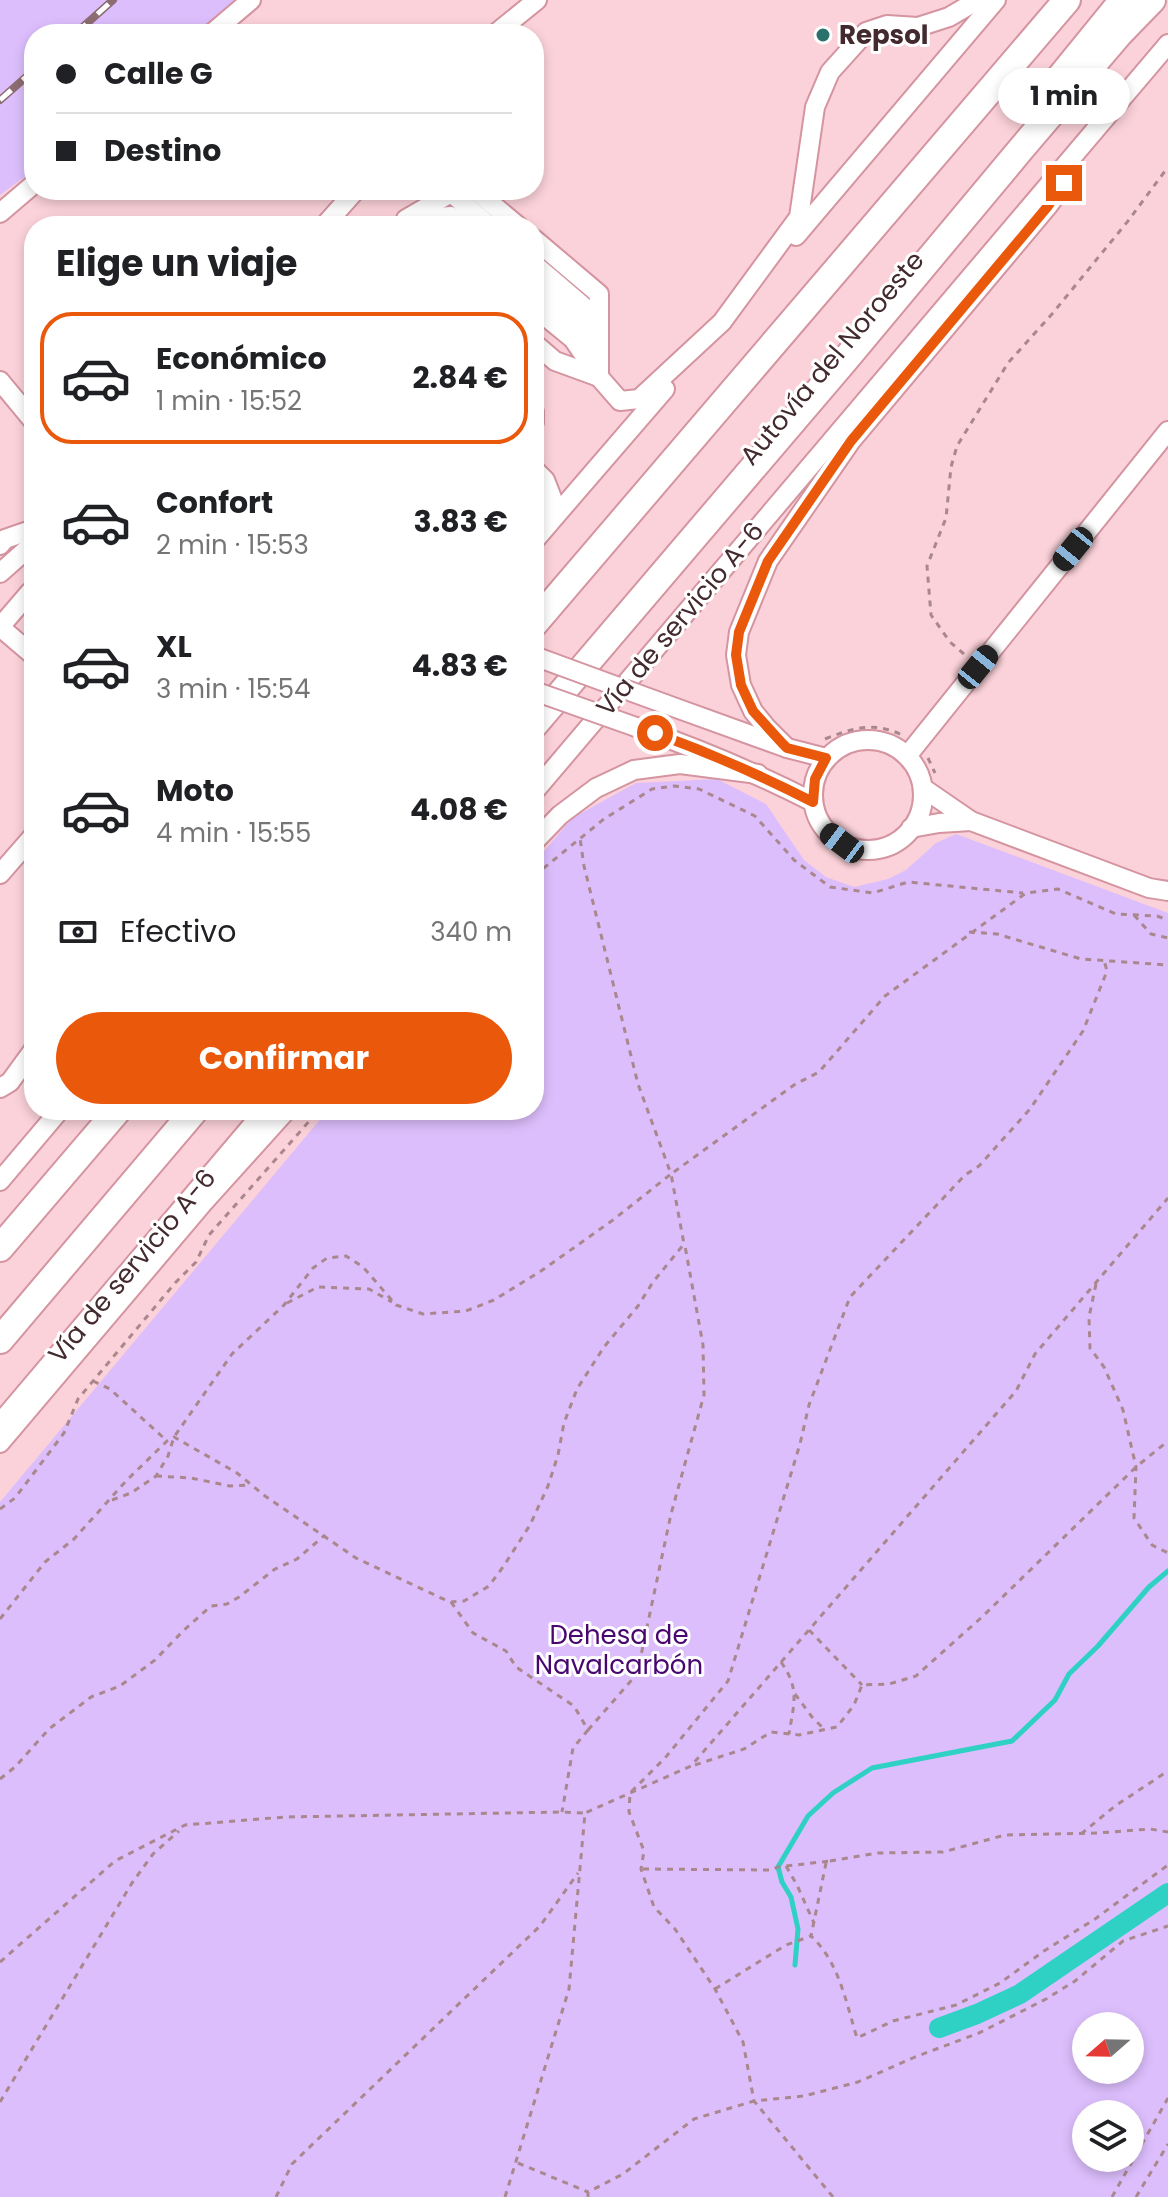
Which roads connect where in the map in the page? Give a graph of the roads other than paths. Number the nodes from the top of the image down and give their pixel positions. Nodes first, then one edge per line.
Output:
1 (251, 0) edge
2 (537, 0) edge
3 (978, 0) edge
4 (996, 0) edge
5 (1067, 0) edge
6 (1123, 0) edge
7 (1143, 0) edge
8 (1152, 0) edge
9 (223, 24) edge
10 (507, 24) edge
11 (1119, 34) junction
12 (1168, 44) edge
13 (1148, 67) junction
14 (24, 193) edge
15 (347, 200) edge
16 (433, 200) edge
17 (441, 200) edge
18 (459, 200) edge
19 (487, 200) edge
20 (0, 213) edge
21 (333, 216) edge
22 (416, 216) edge
23 (419, 216) edge
24 (478, 216) edge
25 (506, 216) edge
26 (544, 247) edge
27 (544, 273) edge
28 (544, 293) edge
29 (544, 315) edge
30 (722, 322) junction
31 (544, 330) edge
32 (544, 352) edge
33 (599, 377) junction
34 (0, 381) edge
35 (24, 410) edge
36 (1168, 431) edge
37 (544, 479) edge
38 (544, 510) edge
39 (544, 529) edge
40 (24, 532) edge
41 (0, 545) edge
42 (24, 552) edge
43 (0, 573) edge
44 (24, 599) edge
45 (544, 612) edge
46 (0, 627) edge
47 (24, 647) edge
48 (544, 660) edge
49 (544, 694) edge
50 (544, 698) edge
51 (544, 713) edge
52 (787, 748) junction
53 (823, 750) junction
54 (907, 756) junction
55 (758, 774) junction
56 (544, 780) edge
57 (923, 788) junction
58 (813, 802) junction
59 (971, 821) junction
60 (911, 828) junction
61 (544, 832) edge
62 (24, 846) edge
63 (0, 874) edge
64 (1168, 891) edge
65 (24, 1063) edge
66 (0, 1088) edge
67 (52, 1120) edge
68 (109, 1120) edge
69 (187, 1120) edge
70 (257, 1120) edge
71 (278, 1120) edge
72 (0, 1181) edge
73 (0, 1248) edge
74 (0, 1340) edge
75 (0, 1423) edge
76 (0, 1443) edge

1 - 9 street
2 - 10 street
3 - 30 street
4 - 30 street
5 - 45 highway, Autovía del Noroeste
6 - 50 highway, Autovía del Noroeste
7 - 11 highway
8 - 11 highway
11 - 51 highway
12 - 13 street, Vía de servicio A-6
13 - 52 street
13 - 56 street, Vía de servicio A-6
14 - 20 street
15 - 21 street
16 - 22 street
17 - 23 street
18 - 24 street
19 - 25 street
26 - 33 street
27 - 33 street
28 - 33 street
29 - 33 street
30 - 33 street
30 - 39 street
31 - 33 street
32 - 33 street
34 - 35 street
36 - 54 street
37 - 38 street
40 - 41 street
42 - 43 street
44 - 46 street
46 - 47 street
48 - 52 street, bridge
49 - 55 street, bridge
52 - 53 street
53 - 54 street
53 - 58 street
54 - 57 street
55 - 58 street
55 - 61 street
57 - 59 street
57 - 60 street
58 - 60 street
59 - 60 street
59 - 64 street
62 - 63 street
65 - 66 street
67 - 72 street
68 - 73 highway
69 - 74 highway
70 - 75 street, Vía de servicio A-6
71 - 76 street

